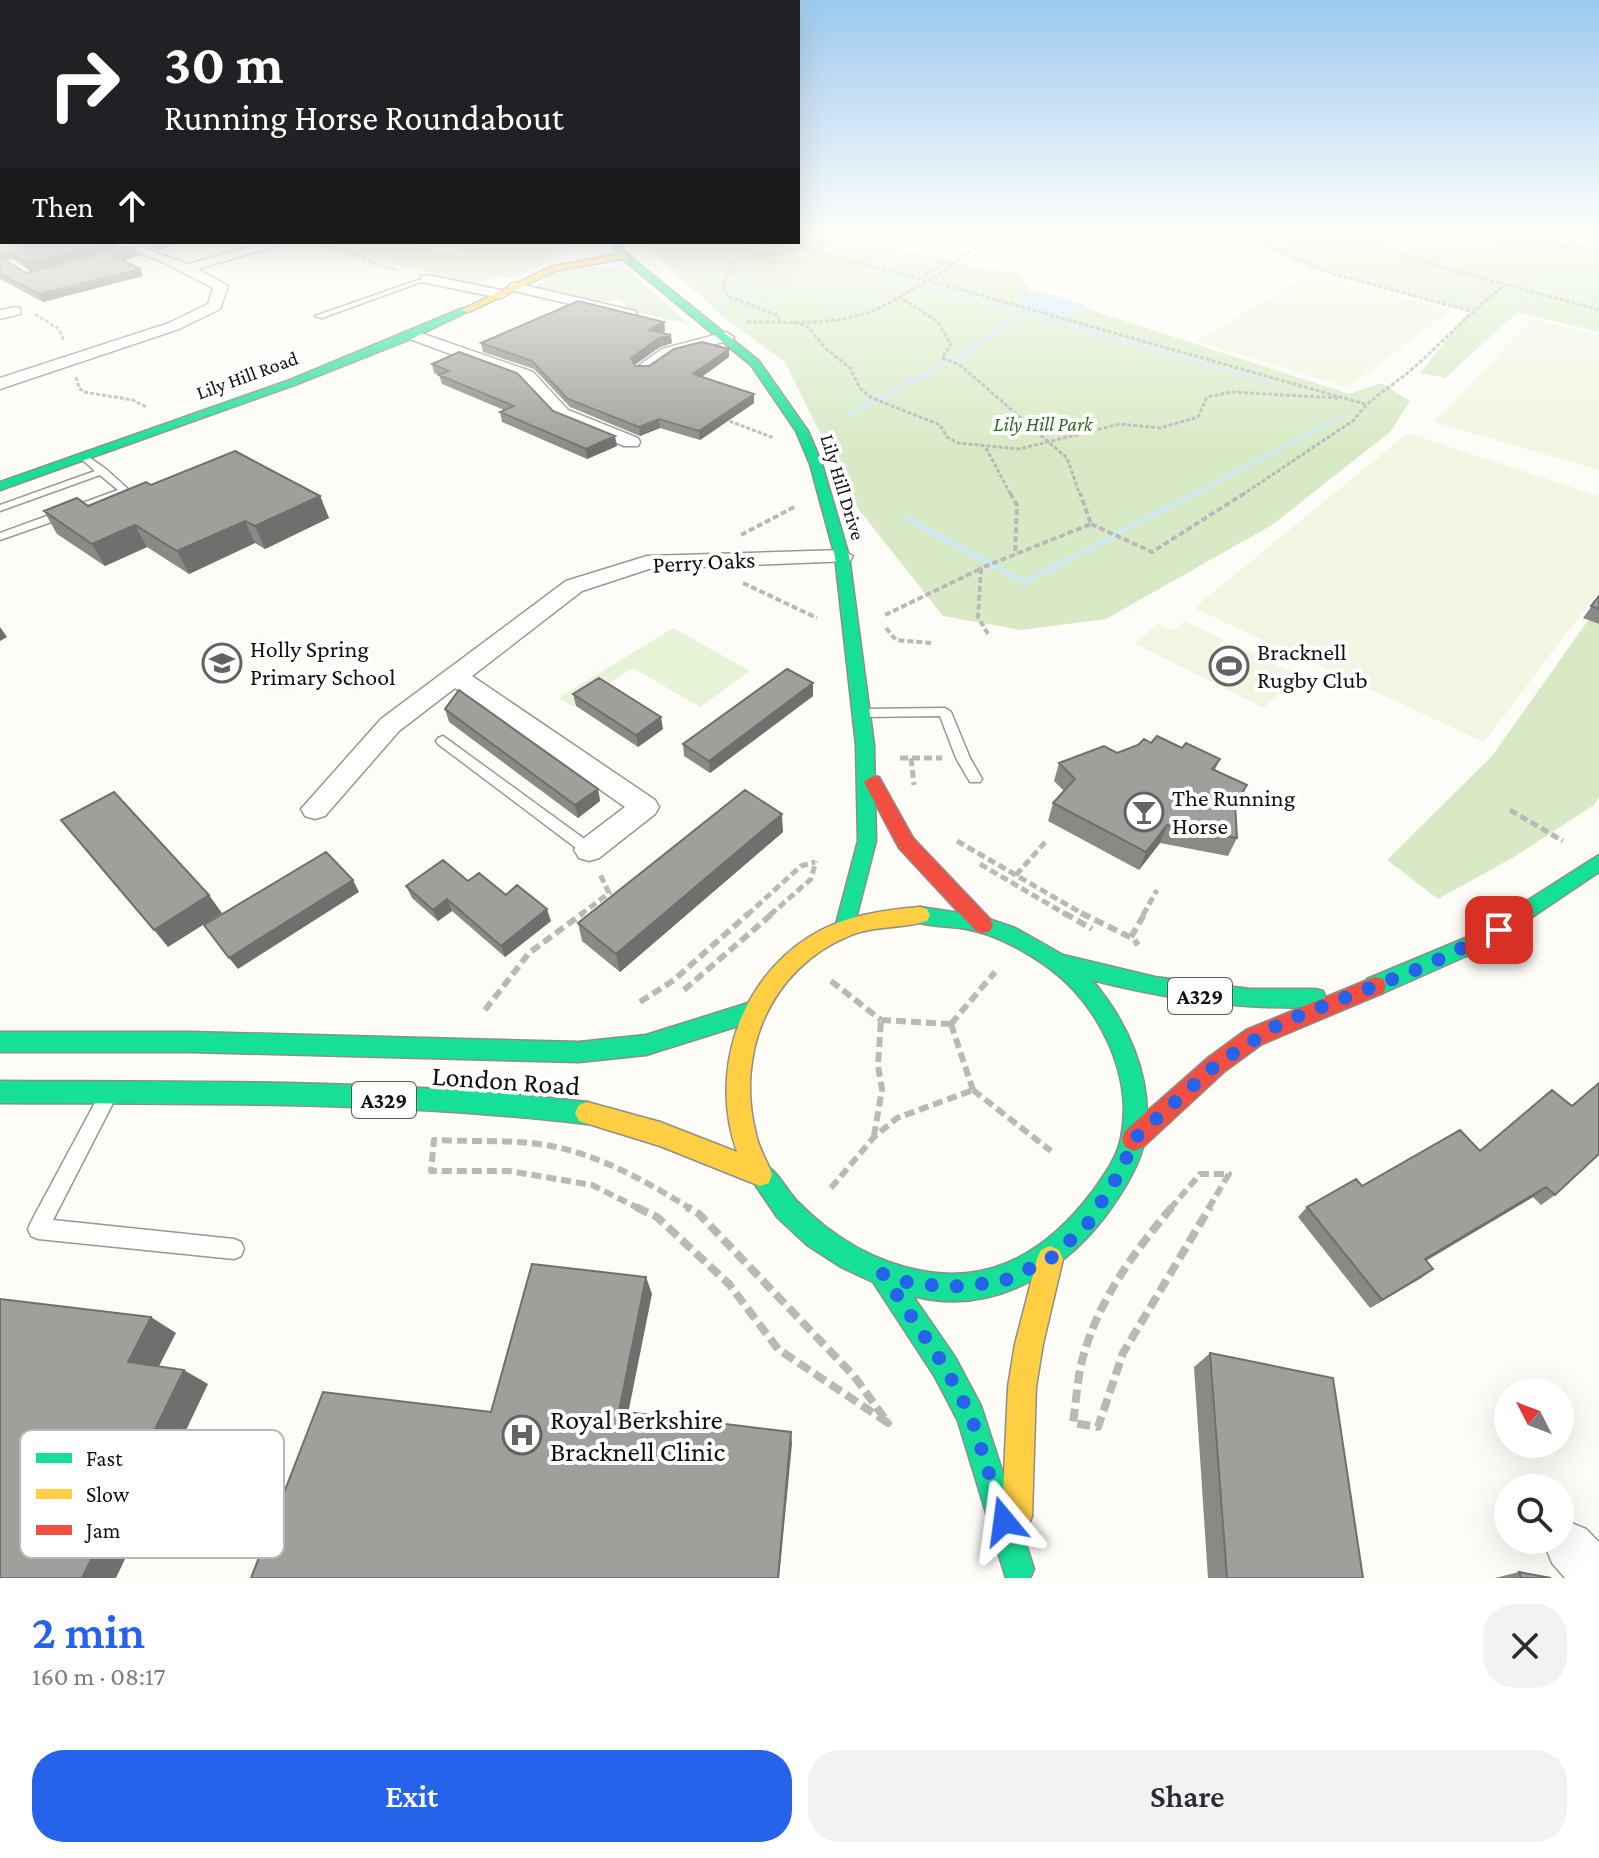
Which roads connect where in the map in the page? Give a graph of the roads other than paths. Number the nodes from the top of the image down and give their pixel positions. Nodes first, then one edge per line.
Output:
1 (216, 303) edge
2 (358, 303) edge
3 (481, 303) edge
4 (572, 303) edge
5 (679, 303) edge
6 (630, 314) edge
7 (319, 316) dead end
8 (732, 330) junction
9 (412, 335) junction
10 (642, 369) edge
11 (0, 384) edge
12 (631, 442) dead end
13 (83, 456) junction
14 (103, 471) junction
15 (0, 486) edge
16 (0, 508) edge
17 (0, 537) edge
18 (842, 556) junction
19 (455, 676) junction
20 (861, 713) junction
21 (443, 741) dead end
22 (865, 760) junction
23 (975, 779) dead end
24 (315, 809) dead end
25 (589, 850) joint
26 (1599, 862) edge
27 (983, 925) junction
28 (845, 928) junction
29 (1054, 962) junction
30 (1350, 995) junction
31 (751, 1012) junction
32 (0, 1042) edge
33 (0, 1092) edge
34 (109, 1092) junction
35 (1134, 1139) junction
36 (757, 1172) junction
37 (234, 1249) dead end
38 (1050, 1259) junction
39 (883, 1274) junction
40 (1018, 1574) edge

1 - 11 street
2 - 7 lane
3 - 9 street, Lily Hill Road
4 - 6 street
5 - 8 street, Lily Hill Drive
8 - 10 street
8 - 18 street, Lily Hill Drive
9 - 12 street
9 - 13 street, Lily Hill Road
13 - 14 lane
13 - 15 street, Lily Hill Road
14 - 16 lane
14 - 17 lane
18 - 19 street, Perry Oaks
18 - 20 street, Lily Hill Drive
19 - 24 street, Perry Oaks
19 - 25 street
20 - 22 street, Lily Hill Drive
20 - 23 lane
21 - 25 lane
22 - 27 street, Lily Hill Drive
22 - 28 street, Lily Hill Drive
26 - 30 street, A329
27 - 28 street, A329
27 - 29 street, A329
28 - 31 street, A329
29 - 30 street, A329
29 - 35 street, A329
30 - 35 street, A329
31 - 32 street, London Road / A329
31 - 36 street, A329
33 - 34 street, London Road / A329
34 - 36 street, London Road / A329
34 - 37 lane
35 - 38 street, A329
36 - 39 street, A329
38 - 39 street, A329
38 - 40 street
39 - 40 street

